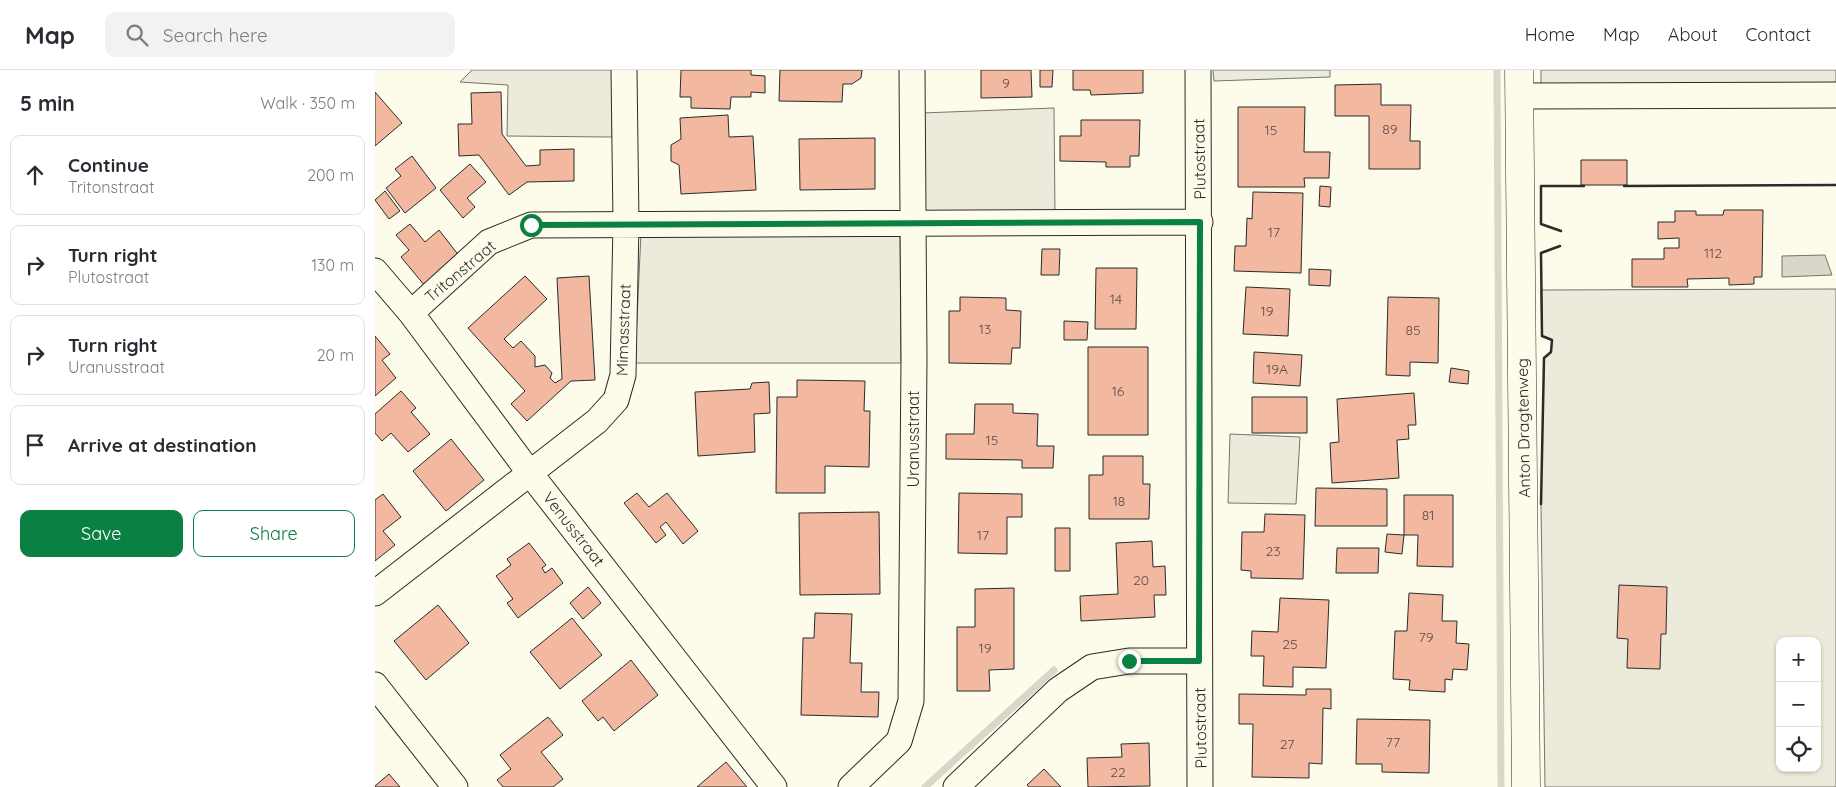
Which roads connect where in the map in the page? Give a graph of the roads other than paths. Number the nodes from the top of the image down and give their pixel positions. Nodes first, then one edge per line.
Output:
1 (624, 70) edge
2 (912, 70) edge
3 (1198, 70) edge
4 (1519, 83) edge
5 (1836, 95) edge
6 (1200, 222) junction
7 (626, 223) junction
8 (913, 225) junction
9 (375, 271) edge
10 (411, 313) junction
11 (529, 472) junction
12 (375, 593) edge
13 (1199, 661) junction
14 (375, 685) edge
15 (455, 787) edge
16 (774, 787) edge
17 (851, 787) edge
18 (956, 787) edge
19 (1200, 787) edge
20 (1526, 787) edge

1 - 7 street, Mimasstraat
2 - 8 street, Uranusstraat
3 - 6 street, Plutostraat
4 - 5 street
4 - 20 main road, Anton Dragtenweg
6 - 8 street, Tritonstraat
6 - 13 street, Plutostraat
7 - 8 street, Tritonstraat
7 - 10 street, Tritonstraat
7 - 11 street, Mimasstraat
8 - 17 street, Uranusstraat
9 - 10 street, Venusstraat
10 - 11 street, Venusstraat
11 - 12 street, Mimasstraat
11 - 16 street, Venusstraat
13 - 18 street
13 - 19 street, Plutostraat
14 - 15 street

